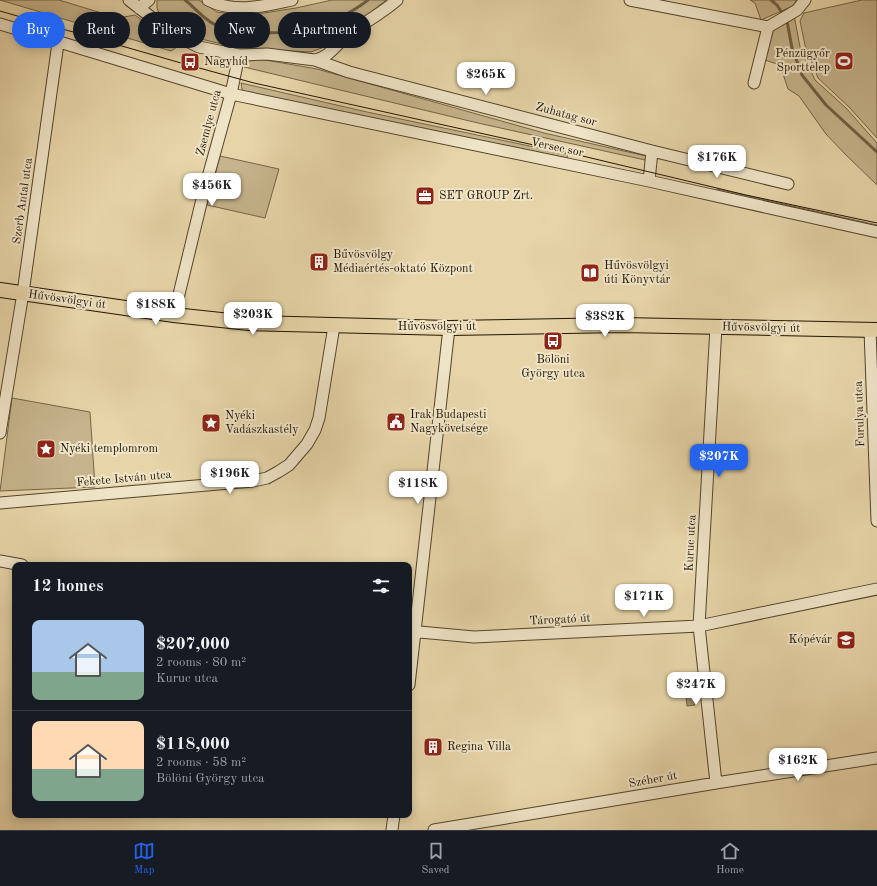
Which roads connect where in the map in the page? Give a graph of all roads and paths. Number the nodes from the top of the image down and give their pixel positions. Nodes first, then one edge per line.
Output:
1 (129, 0) edge
2 (149, 0) edge
3 (208, 0) edge
4 (292, 0) edge
5 (397, 0) edge
6 (630, 0) edge
7 (805, 0) edge
8 (814, 0) edge
9 (139, 8) junction
10 (0, 24) edge
11 (770, 26) junction
12 (12, 28) edge
13 (65, 45) edge
14 (57, 48) edge
15 (239, 55) junction
16 (315, 60) junction
17 (754, 83) dead end
18 (231, 94) junction
19 (652, 151) junction
20 (649, 181) junction
21 (788, 184) dead end
22 (877, 232) edge
23 (0, 290) edge
24 (23, 293) junction
25 (174, 315) junction
26 (334, 326) junction
27 (716, 327) junction
28 (449, 328) junction
29 (874, 330) edge
30 (0, 433) edge
31 (0, 504) edge
32 (877, 521) edge
33 (0, 561) edge
34 (12, 563) edge
35 (877, 589) edge
36 (699, 626) junction
37 (412, 631) edge
38 (877, 758) edge
39 (716, 782) junction
40 (394, 818) edge
41 (392, 830) edge
42 (434, 830) edge

1 - 9 street, Zuhatag sor
2 - 9 street
3 - 4 street
5 - 16 street
6 - 11 street
7 - 8 street
7 - 11 street
9 - 15 street, Zuhatag sor
10 - 12 street, Versec sor
11 - 17 street
13 - 18 street, Versec sor
14 - 24 street, Szerb Antal utca
15 - 16 street, Zuhatag sor
15 - 18 street, Zsemlye utca
16 - 19 street, Zuhatag sor
18 - 20 street, Versec sor
18 - 25 street, Zsemlye utca
19 - 20 street
19 - 21 street, Zuhatag sor
20 - 22 street, Versec sor
23 - 24 main road, Hűvösvölgyi út
24 - 25 main road, Hűvösvölgyi út
24 - 30 street, Szerb Antal utca
25 - 26 main road, Hűvösvölgyi út
26 - 28 main road, Hűvösvölgyi út
26 - 31 street, Fekete István utca
27 - 28 main road, Hűvösvölgyi út
27 - 29 main road, Hűvösvölgyi út
27 - 36 street, Kuruc utca
28 - 37 street
29 - 32 street, Furulya utca
33 - 34 street
35 - 36 street, Tárogató út
36 - 37 street, Tárogató út
36 - 39 street, Kuruc utca
38 - 39 street, Széher út
39 - 42 street, Széher út
40 - 41 street

